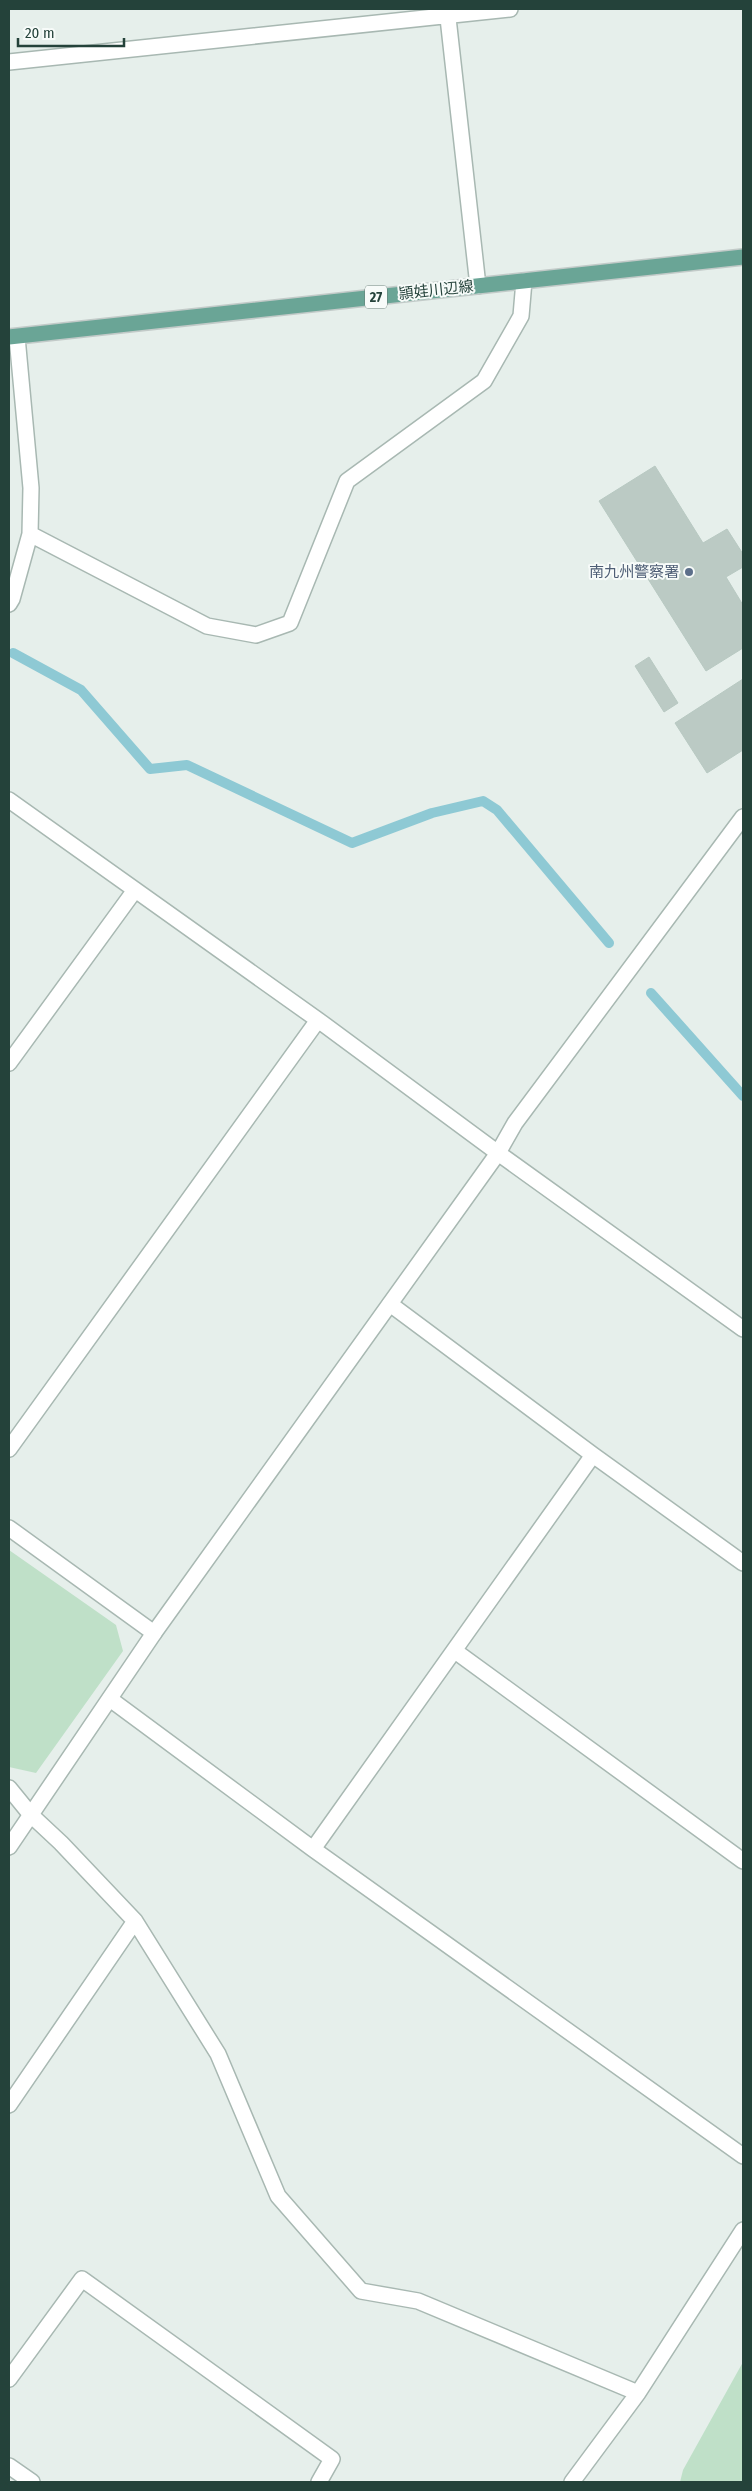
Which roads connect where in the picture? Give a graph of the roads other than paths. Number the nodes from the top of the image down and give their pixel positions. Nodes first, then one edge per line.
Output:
1 (510, 9) edge
2 (448, 12) edge
3 (9, 62) edge
4 (743, 257) edge
5 (524, 281) junction
6 (478, 286) junction
7 (13, 337) edge
8 (30, 534) junction
9 (9, 604) edge
10 (9, 800) edge
11 (743, 817) edge
12 (135, 890) junction
13 (318, 1020) junction
14 (9, 1063) edge
15 (498, 1153) junction
16 (390, 1304) junction
17 (743, 1329) edge
18 (9, 1449) edge
19 (593, 1455) junction
20 (9, 1528) edge
21 (743, 1563) edge
22 (154, 1633) junction
23 (455, 1651) junction
24 (110, 1699) junction
25 (9, 1788) edge
26 (31, 1815) junction
27 (9, 1847) edge
28 (313, 1849) junction
29 (743, 1860) edge
30 (135, 1922) junction
31 (9, 2106) edge
32 (743, 2156) edge
33 (743, 2230) edge
34 (9, 2379) edge
35 (638, 2393) junction
36 (9, 2466) edge
37 (32, 2482) edge
38 (319, 2482) edge
39 (572, 2482) edge

1 - 2 street
2 - 3 street
2 - 6 street
4 - 5 main road, 頴娃川辺線 / 27
5 - 6 main road, 頴娃川辺線 / 27
5 - 8 street
6 - 7 main road, 頴娃川辺線 / 27
7 - 8 street
8 - 9 street
10 - 12 street
11 - 15 street
12 - 13 street
12 - 14 street
13 - 15 street
13 - 18 street
15 - 16 street
15 - 17 street
16 - 19 street
16 - 22 street
19 - 21 street
19 - 23 street
20 - 22 street
22 - 24 street
23 - 28 street
23 - 29 street
24 - 26 street
24 - 28 street
25 - 26 street
26 - 27 street
26 - 30 street
28 - 32 street
30 - 31 street
30 - 35 street
33 - 35 street
34 - 38 street
35 - 39 street
36 - 37 street

